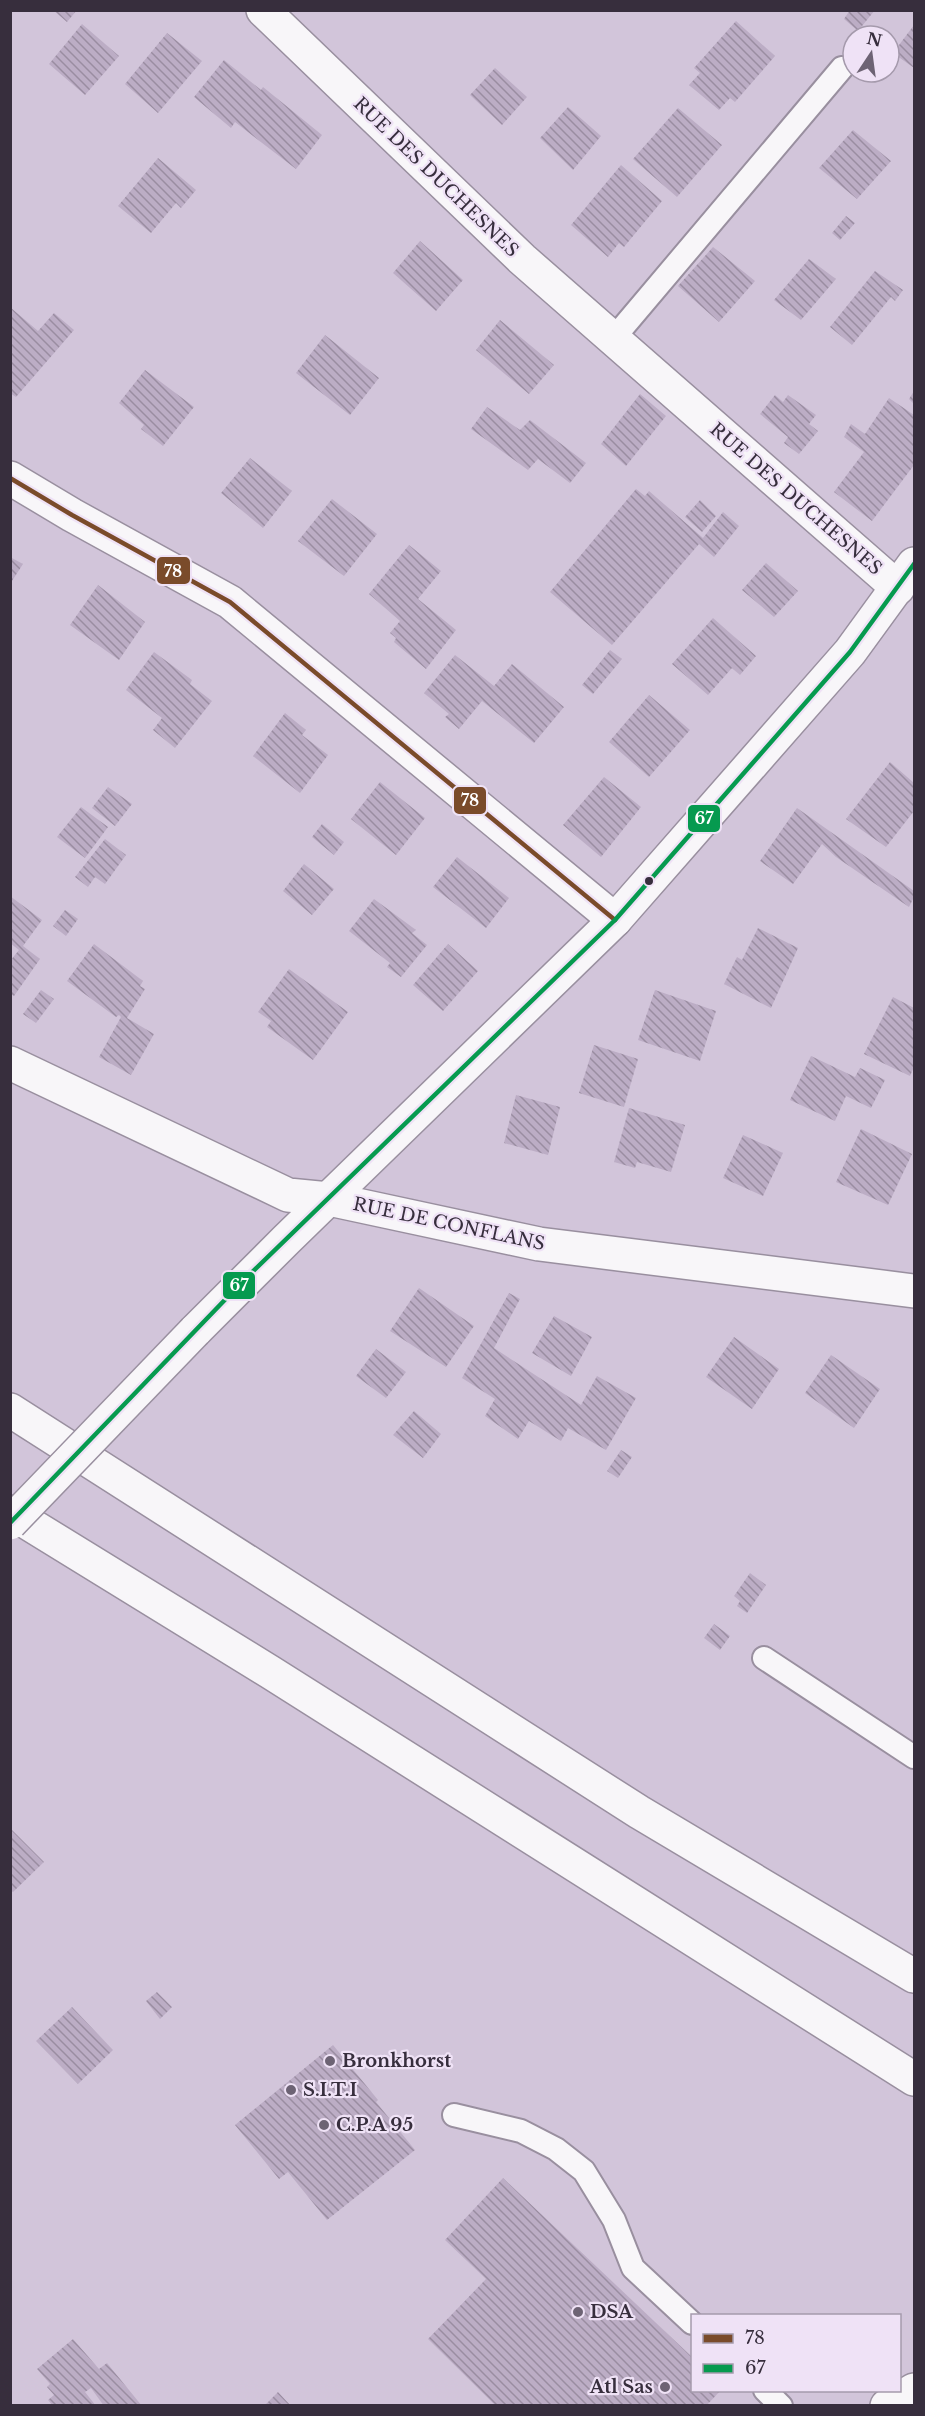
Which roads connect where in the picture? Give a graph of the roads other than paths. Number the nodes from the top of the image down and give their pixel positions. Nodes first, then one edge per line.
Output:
1 (263, 10) edge
2 (841, 69) edge
3 (613, 339) junction
4 (10, 478) edge
5 (906, 576) edge
6 (615, 920) junction
7 (10, 1063) edge
8 (329, 1198) junction
9 (915, 1291) edge
10 (10, 1410) edge
11 (10, 1512) edge
12 (10, 1523) edge
13 (764, 1658) dead end
14 (915, 1757) edge
15 (915, 1976) edge
16 (915, 2079) edge
17 (454, 2115) dead end
18 (691, 2321) edge
19 (915, 2390) edge
20 (766, 2392) edge
21 (781, 2406) edge
22 (887, 2406) edge

1 - 3 main road, RUE DES DUCHESNES
2 - 3 lane
3 - 5 main road, RUE DES DUCHESNES
4 - 6 main road
5 - 6 main road
6 - 8 main road
7 - 8 main road, RUE DE CONFLANS
8 - 9 main road, RUE DE CONFLANS
8 - 12 main road, bridge
10 - 15 main road
11 - 16 main road
13 - 14 lane
17 - 18 lane
19 - 22 main road
20 - 21 lane

